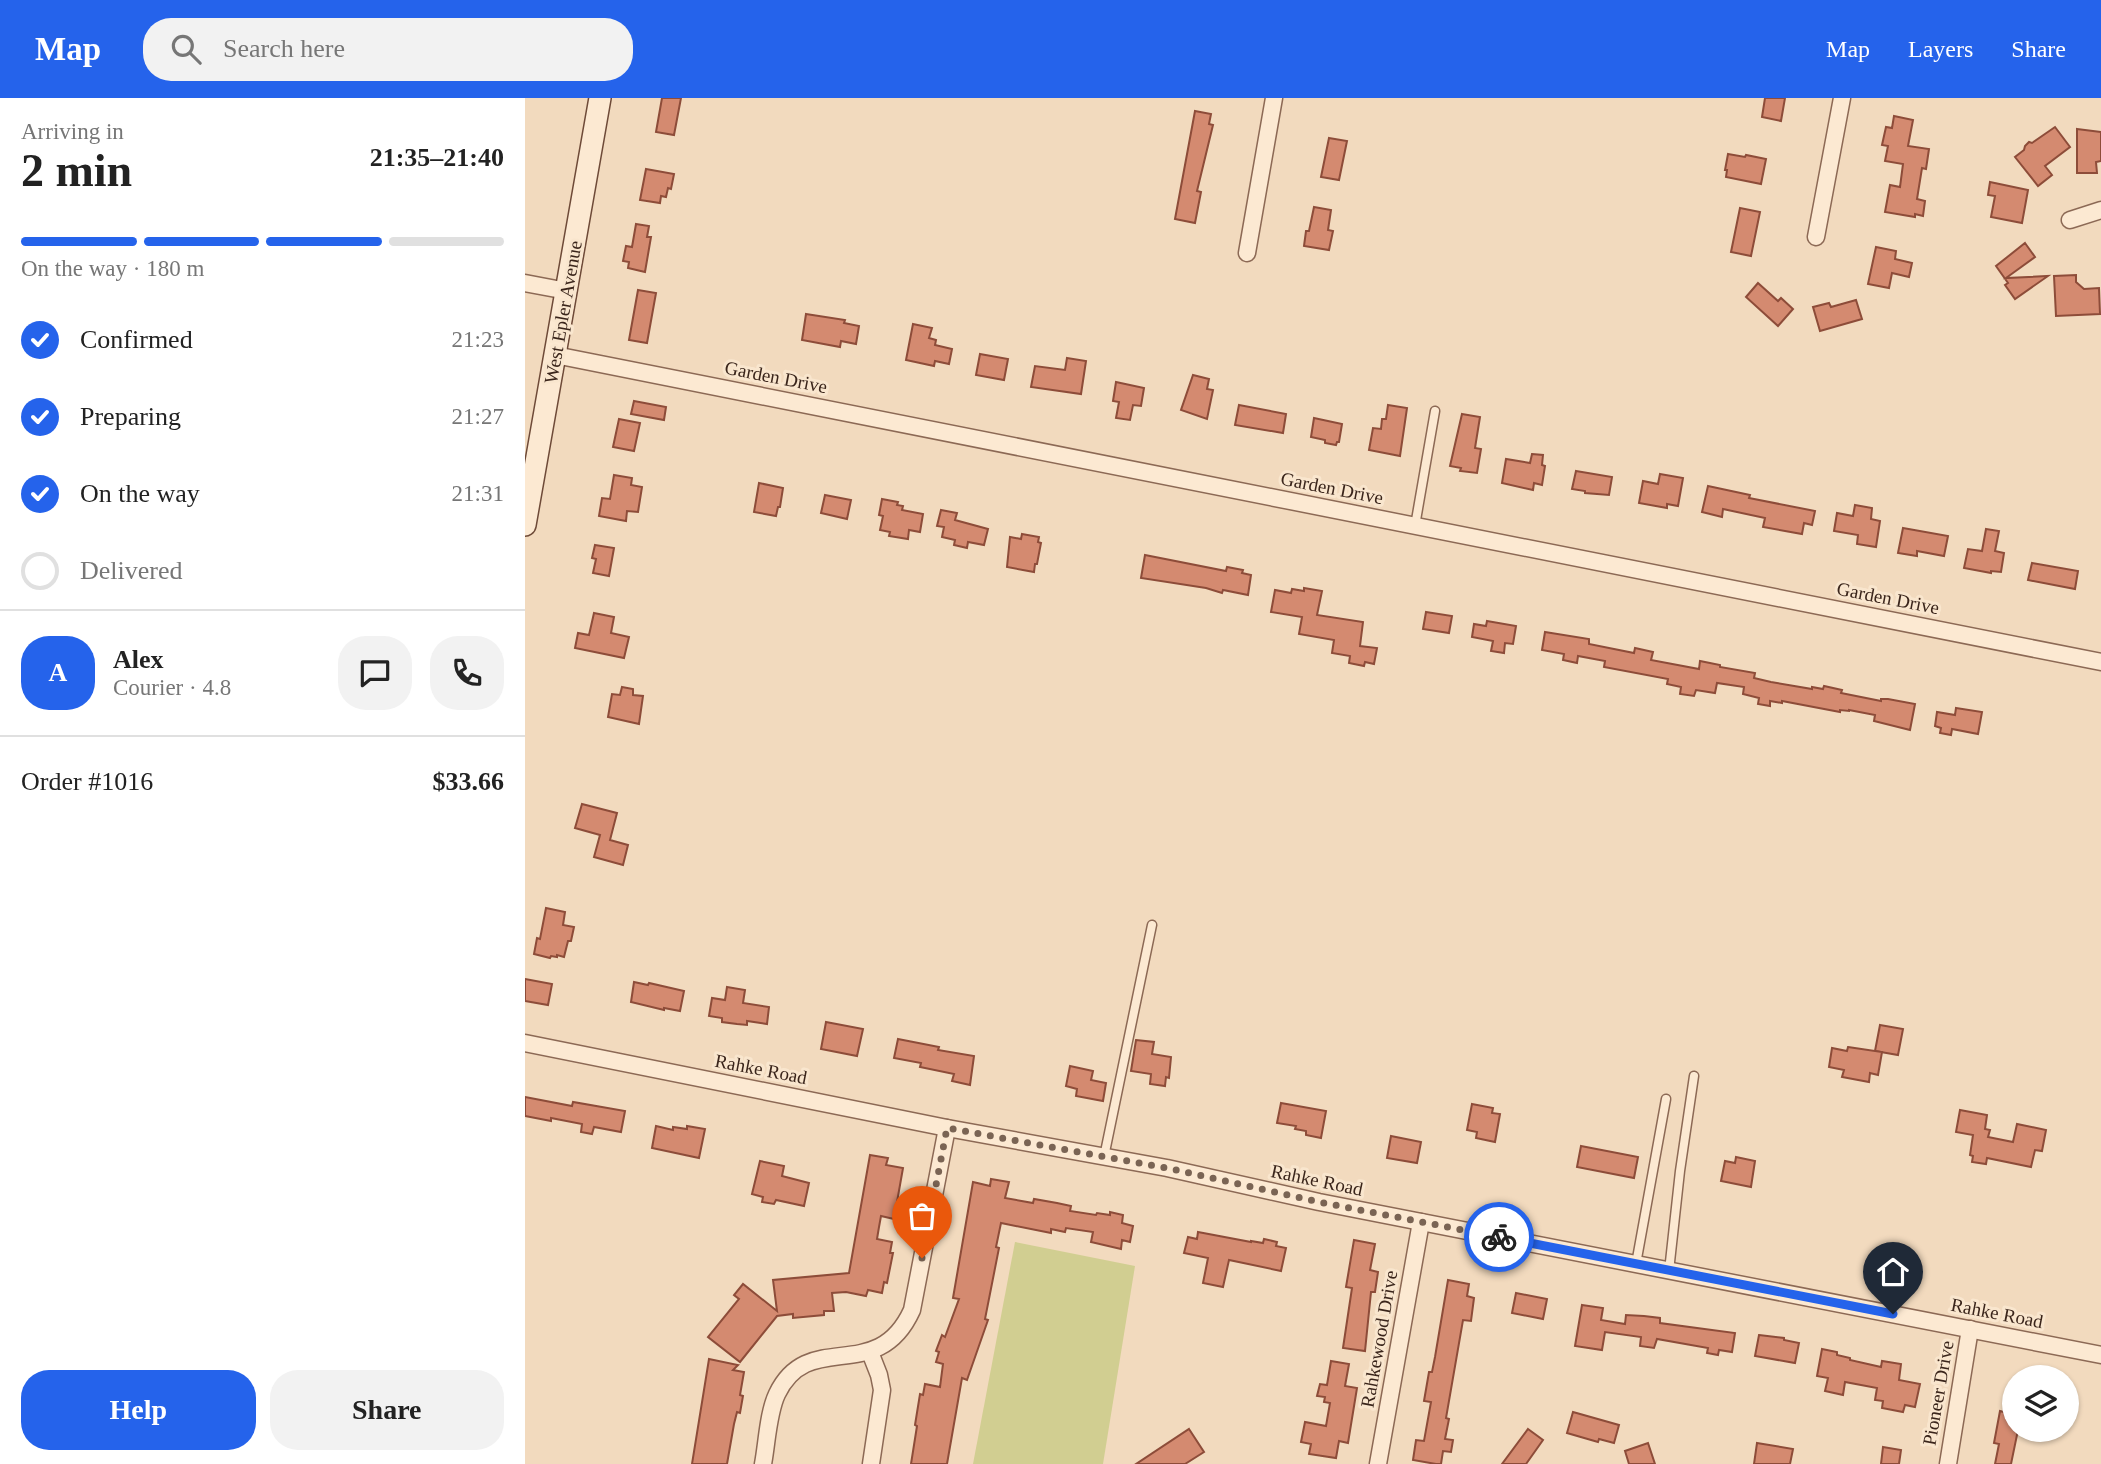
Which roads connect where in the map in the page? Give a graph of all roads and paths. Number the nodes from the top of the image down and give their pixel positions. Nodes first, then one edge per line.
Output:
1 (600, 98) edge
2 (1274, 98) edge
3 (1842, 98) edge
4 (2101, 210) edge
5 (2070, 220) dead end
6 (1816, 237) dead end
7 (1247, 253) dead end
8 (525, 283) edge
9 (567, 291) junction
10 (555, 355) junction
11 (1435, 411) dead end
12 (529, 472) edge
13 (525, 525) edge
14 (1415, 526) junction
15 (2101, 662) edge
16 (1152, 925) dead end
17 (525, 1044) edge
18 (1694, 1076) dead end
19 (1666, 1099) dead end
20 (947, 1128) junction
21 (1104, 1157) junction
22 (1421, 1222) junction
23 (1636, 1264) junction
24 (1668, 1271) junction
25 (1970, 1329) junction
26 (870, 1352) junction
27 (2101, 1356) edge
28 (763, 1464) edge
29 (871, 1464) edge
30 (1378, 1464) edge
31 (1948, 1464) edge

1 - 9 street, West Epler Avenue
2 - 7 street
3 - 6 street
4 - 5 street
8 - 9 street
9 - 10 street, West Epler Avenue
10 - 12 street, West Epler Avenue
10 - 14 street, Garden Drive
11 - 14 lane
12 - 13 street, West Epler Avenue
14 - 15 street, Garden Drive
16 - 21 lane
17 - 20 street, Rahke Road
18 - 24 lane
19 - 23 lane
20 - 21 street, Rahke Road
20 - 26 street
21 - 22 street, Rahke Road
22 - 23 street, Rahke Road
22 - 30 street, Rahkewood Drive
23 - 24 street, Rahke Road
24 - 25 street, Rahke Road
25 - 27 street, Rahke Road
25 - 31 street, Pioneer Drive
26 - 28 street
26 - 29 street

